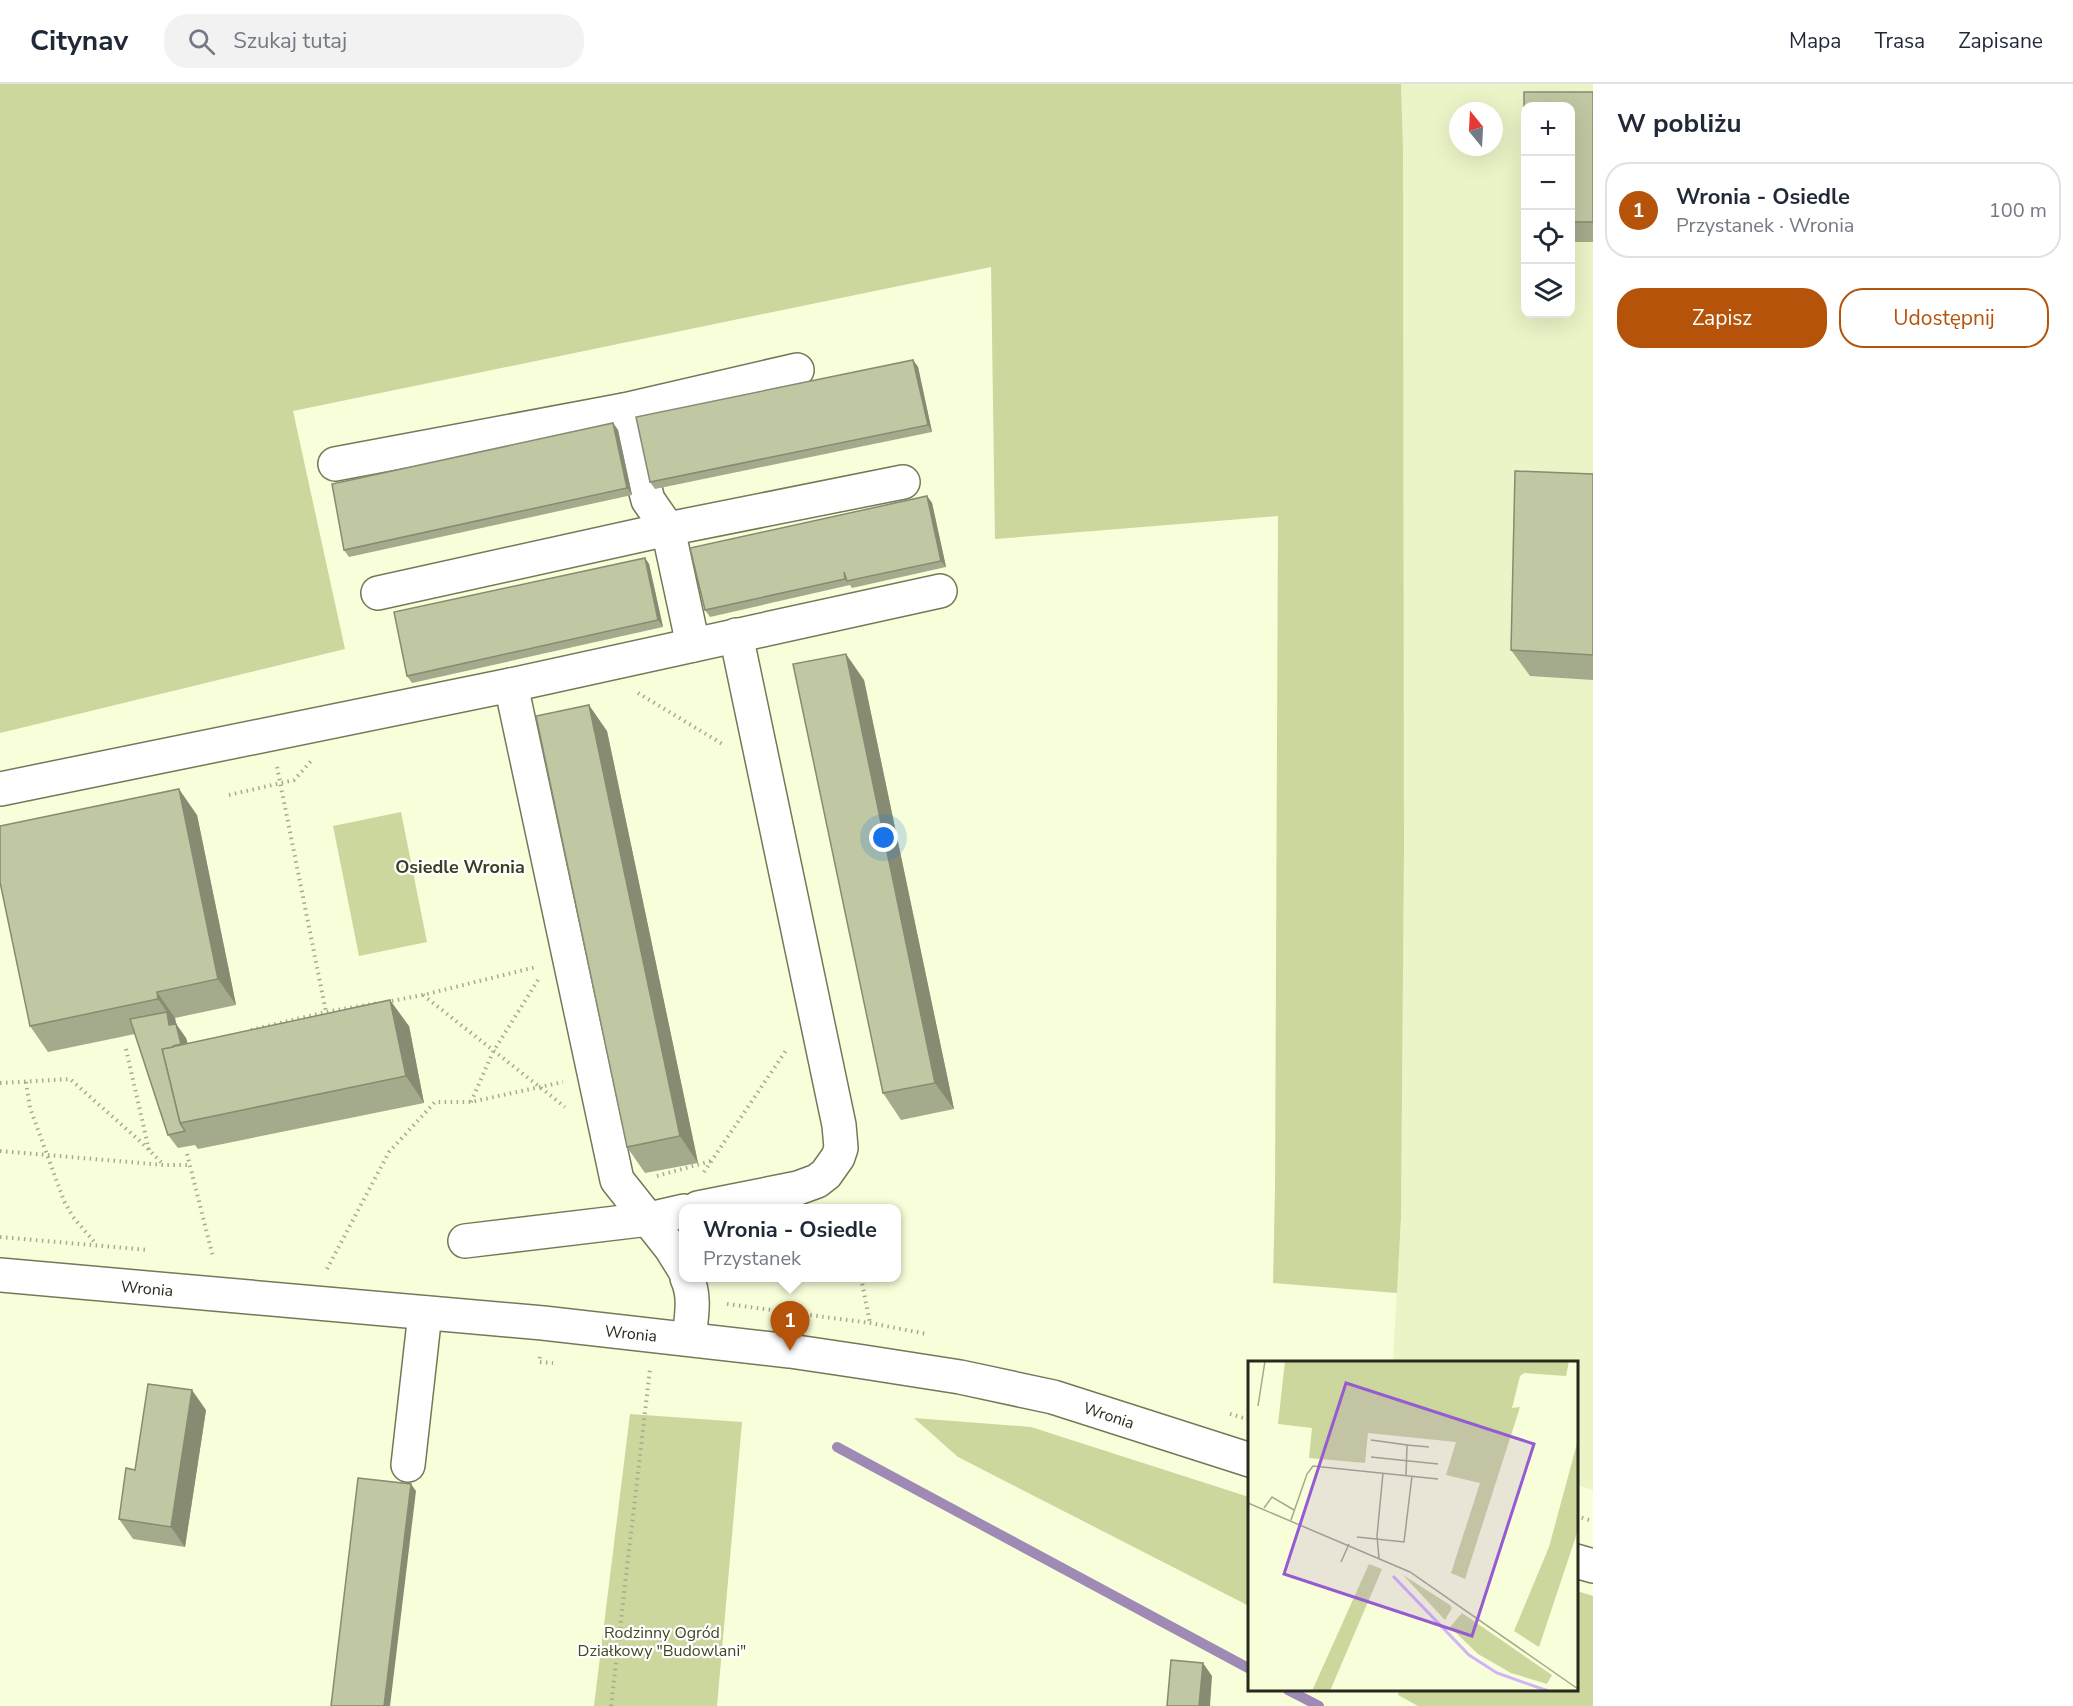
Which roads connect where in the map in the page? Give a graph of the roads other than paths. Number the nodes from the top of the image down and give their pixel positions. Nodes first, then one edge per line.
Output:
1 (797, 370) dead end
2 (624, 410) junction
3 (335, 464) dead end
4 (903, 482) dead end
5 (668, 529) junction
6 (940, 591) dead end
7 (378, 592) dead end
8 (736, 635) junction
9 (693, 645) junction
10 (511, 685) junction
11 (0, 789) edge
12 (700, 1193) edge
13 (679, 1213) edge
14 (649, 1219) junction
15 (465, 1241) dead end
16 (679, 1262) edge
17 (0, 1275) edge
18 (689, 1282) edge
19 (425, 1313) junction
20 (689, 1339) junction
21 (1248, 1459) edge
22 (408, 1465) dead end
23 (1578, 1562) edge
24 (1593, 1566) edge

1 - 2 street
2 - 3 street
2 - 5 street
4 - 5 street
5 - 7 street
5 - 9 street
6 - 8 street
8 - 9 street
8 - 12 street
9 - 10 street
10 - 11 street
10 - 14 street
13 - 14 street
14 - 15 street
14 - 16 street
17 - 19 street, Wronia
18 - 20 street
19 - 20 street, Wronia
19 - 22 street
20 - 21 street, Wronia
23 - 24 street

